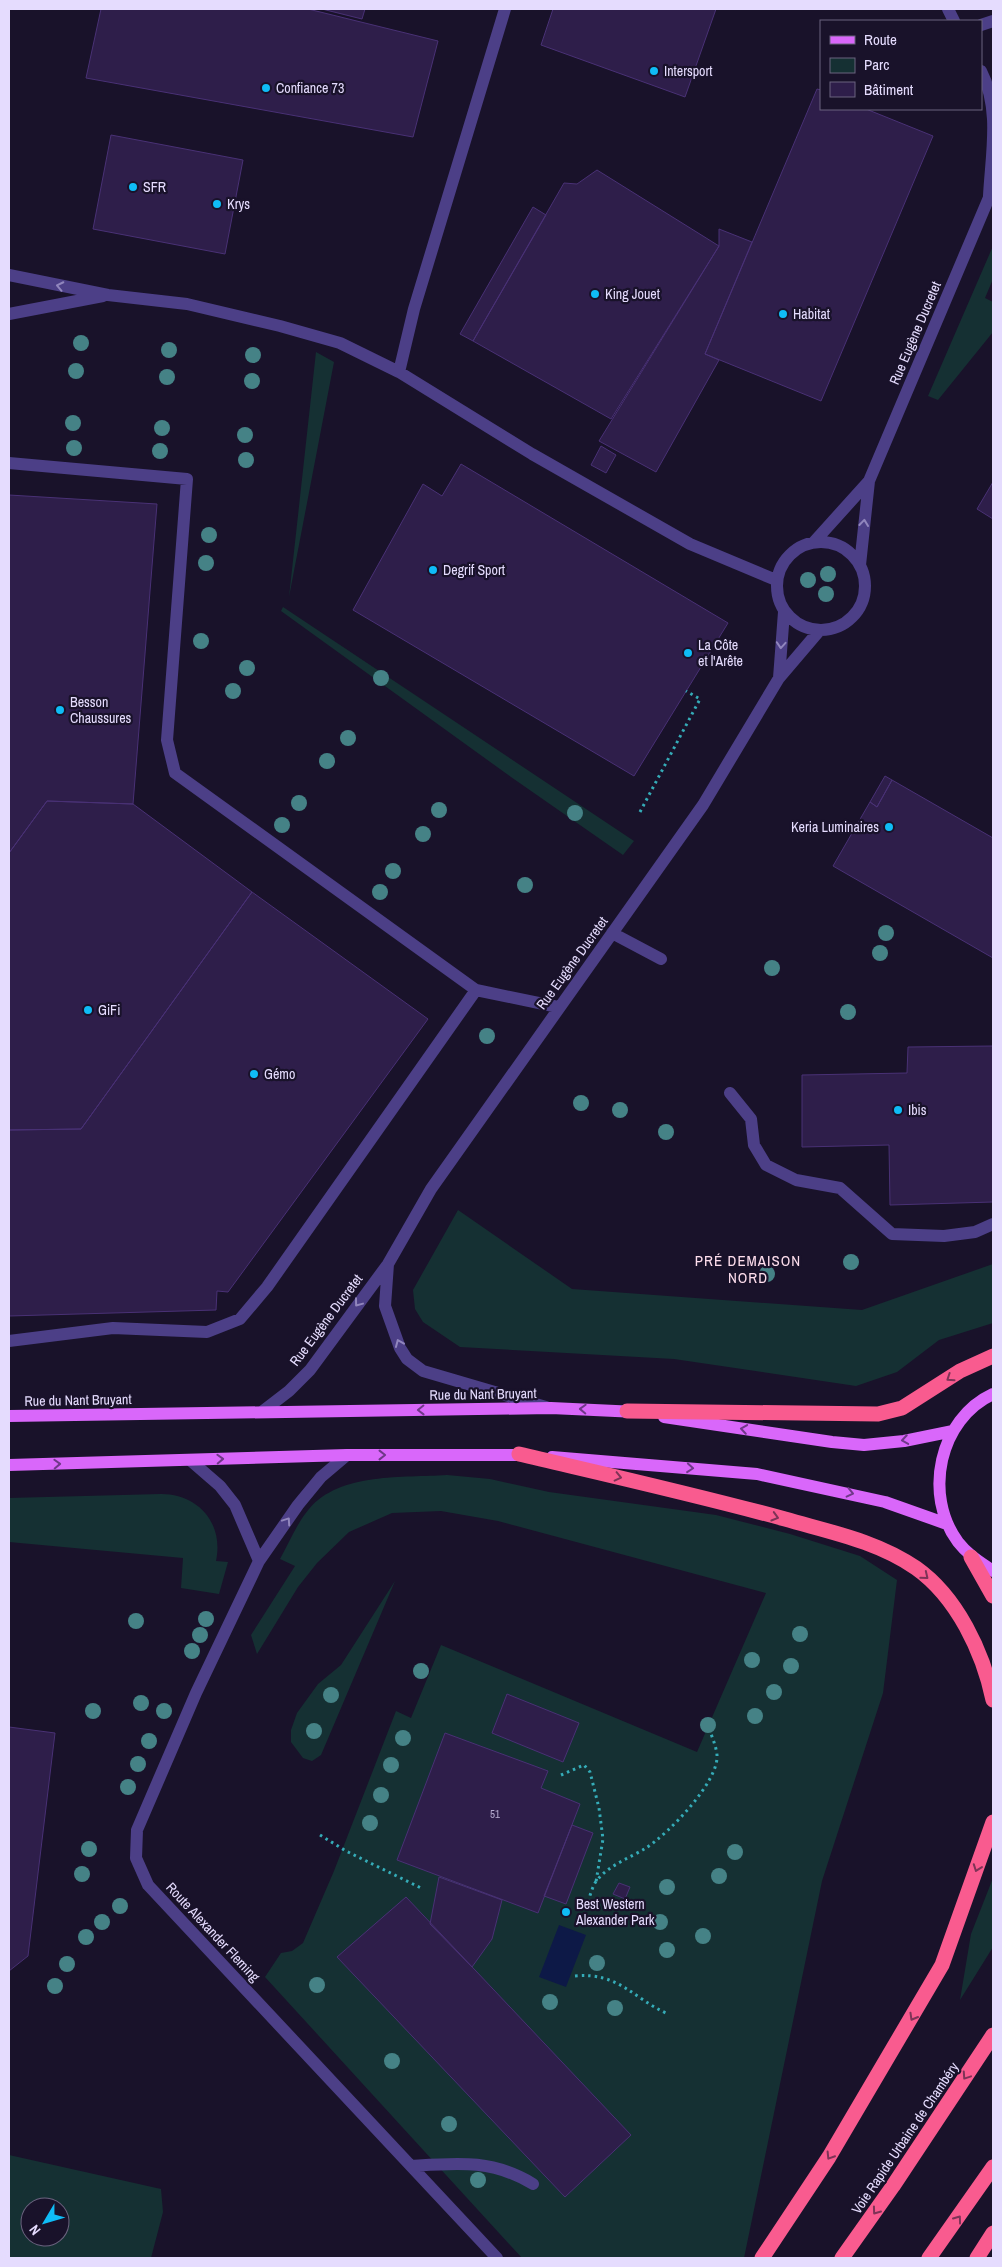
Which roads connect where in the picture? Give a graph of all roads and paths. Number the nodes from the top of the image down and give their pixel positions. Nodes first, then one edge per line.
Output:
1 (505, 9) edge
2 (982, 73) edge
3 (982, 104) edge
4 (993, 110) edge
5 (992, 190) edge
6 (9, 275) edge
7 (108, 296) junction
8 (9, 314) edge
9 (399, 372) junction
10 (9, 463) edge
11 (869, 481) junction
12 (814, 542) junction
13 (860, 565) junction
14 (776, 580) junction
15 (784, 612) junction
16 (819, 631) junction
17 (779, 678) junction
18 (686, 691) dead end
19 (640, 812) dead end
20 (612, 933) junction
21 (661, 959) dead end
22 (476, 990) junction
23 (558, 1007) junction
24 (730, 1093) dead end
25 (993, 1224) edge
26 (388, 1264) junction
27 (9, 1341) edge
28 (993, 1356) edge
29 (993, 1394) edge
30 (551, 1408) junction
31 (263, 1411) junction
32 (627, 1411) junction
33 (9, 1416) edge
34 (953, 1431) junction
35 (519, 1454) junction
36 (347, 1455) junction
37 (190, 1460) junction
38 (9, 1465) edge
39 (947, 1524) junction
40 (971, 1557) junction
41 (259, 1561) junction
42 (993, 1571) edge
43 (993, 1596) edge
44 (993, 1700) edge
45 (708, 1725) dead end
46 (561, 1775) dead end
47 (993, 1822) edge
48 (320, 1834) dead end
49 (596, 1882) junction
50 (421, 1888) dead end
51 (586, 1908) dead end
52 (576, 1976) dead end
53 (668, 2014) dead end
54 (993, 2035) edge
55 (411, 2166) junction
56 (993, 2167) edge
57 (533, 2184) dead end
58 (993, 2233) edge
59 (497, 2258) edge
60 (762, 2258) edge
61 (842, 2258) edge
62 (930, 2258) edge
63 (977, 2258) edge

1 - 9 street
2 - 4 street, Rue Eugène Ducretet
3 - 4 street
4 - 5 street, Rue Eugène Ducretet
5 - 11 street, Rue Eugène Ducretet
7 -> 6 street
7 - 8 street
7 - 9 street
9 - 14 street
10 - 22 street
11 - 12 street, Rue Eugène Ducretet
13 -> 11 street, Rue Eugène Ducretet
12 - 13 street
12 - 14 street
13 - 16 street
14 - 15 street
15 - 16 street
15 -> 17 street, Rue Eugène Ducretet
16 - 17 street, Rue Eugène Ducretet
17 - 20 street, Rue Eugène Ducretet
18 - 19 path
20 - 21 street
20 - 23 street, Rue Eugène Ducretet
22 - 23 street
22 - 27 street
23 - 26 street, Rue Eugène Ducretet
24 - 25 street
30 -> 26 street, Rue Eugène Ducretet
26 -> 31 street, Rue Eugène Ducretet
28 -> 32 highway
29 - 34 main road
30 -> 31 main road, Rue du Nant Bruyant
32 -> 30 main road, Rue du Nant Bruyant
31 - 33 main road, Rue du Nant Bruyant
34 -> 32 main road, Rue du Nant Bruyant
34 - 39 main road
36 -> 35 main road
35 -> 39 main road
35 -> 44 highway
37 -> 36 main road
41 -> 36 street, Route Alexander Fleming
38 -> 37 main road
37 - 41 street
39 - 40 main road
40 - 42 main road
40 - 43 highway
41 - 55 street, Route Alexander Fleming
45 - 49 path
46 - 49 path
47 -> 60 highway
48 - 50 path
49 - 51 path
52 - 53 path
54 -> 61 highway, Voie Rapide Urbaine de Chambéry
55 - 57 street
55 - 59 street, Route Alexander Fleming
62 -> 56 highway
58 - 63 highway

